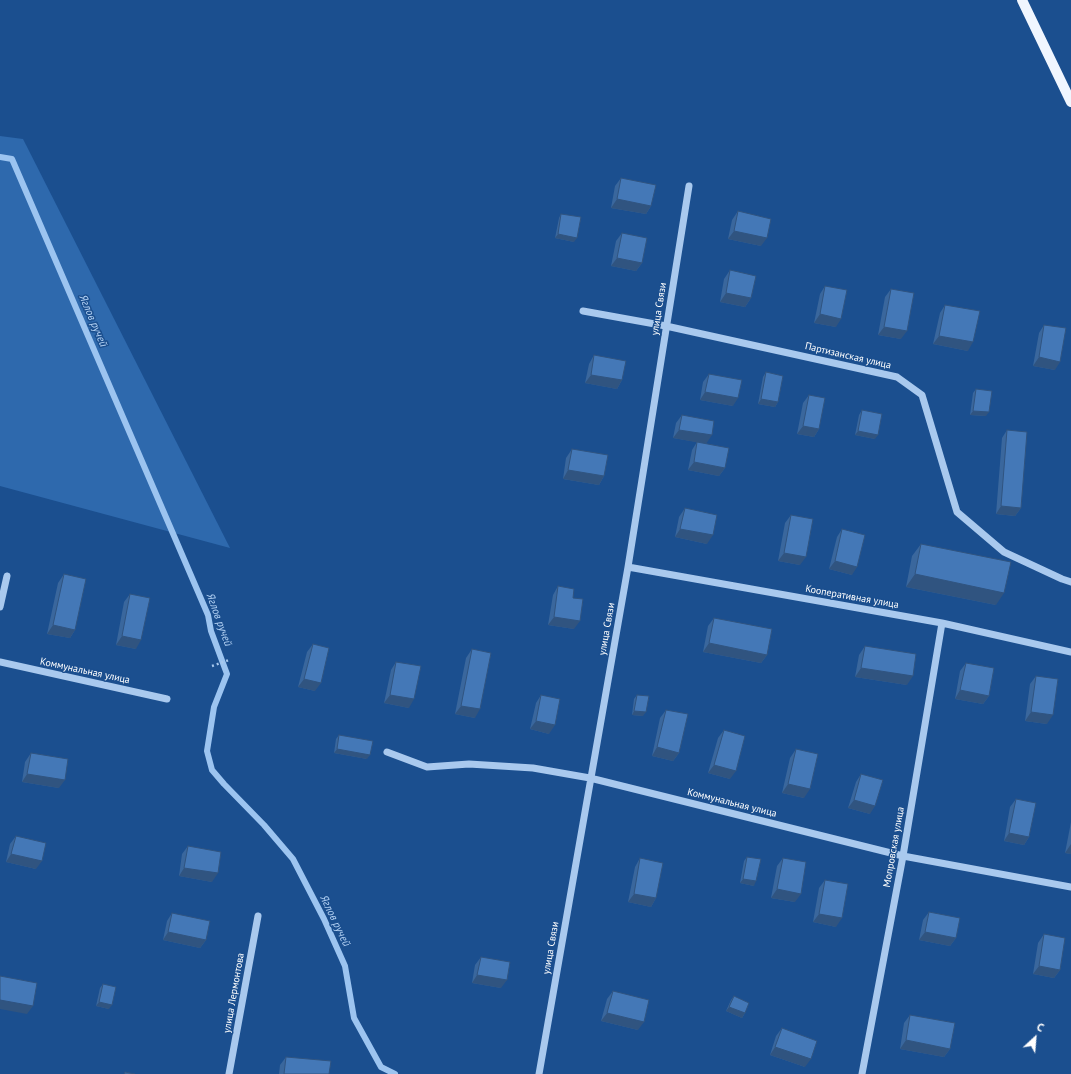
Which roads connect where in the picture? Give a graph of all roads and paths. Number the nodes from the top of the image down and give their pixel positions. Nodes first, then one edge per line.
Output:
1 (1022, 0) edge
2 (1071, 102) edge
3 (689, 186) dead end
4 (584, 312) dead end
5 (666, 326) junction
6 (628, 568) junction
7 (7, 576) dead end
8 (1071, 582) edge
9 (0, 607) edge
10 (942, 623) junction
11 (1071, 652) edge
12 (229, 660) dead end
13 (0, 662) edge
14 (212, 666) dead end
15 (167, 699) dead end
16 (387, 752) dead end
17 (590, 778) junction
18 (903, 856) junction
19 (1071, 887) edge
20 (258, 916) dead end
21 (229, 1074) edge
22 (539, 1074) edge
23 (862, 1074) edge

1 - 2 main road
3 - 5 street, улица Связи
4 - 5 street, Партизанская улица
5 - 6 street, улица Связи
5 - 8 street, Партизанская улица
6 - 10 street, Кооперативная улица
6 - 17 street, улица Связи
7 - 9 street
10 - 11 street, Кооперативная улица
10 - 18 street, Мопровская улица
12 - 14 path
13 - 15 street, Коммунальная улица
16 - 17 street, Коммунальная улица
17 - 18 street, Коммунальная улица
17 - 22 street, улица Связи
18 - 19 street, Коммунальная улица
18 - 23 street, Мопровская улица
20 - 21 street, улица Лермонтова

